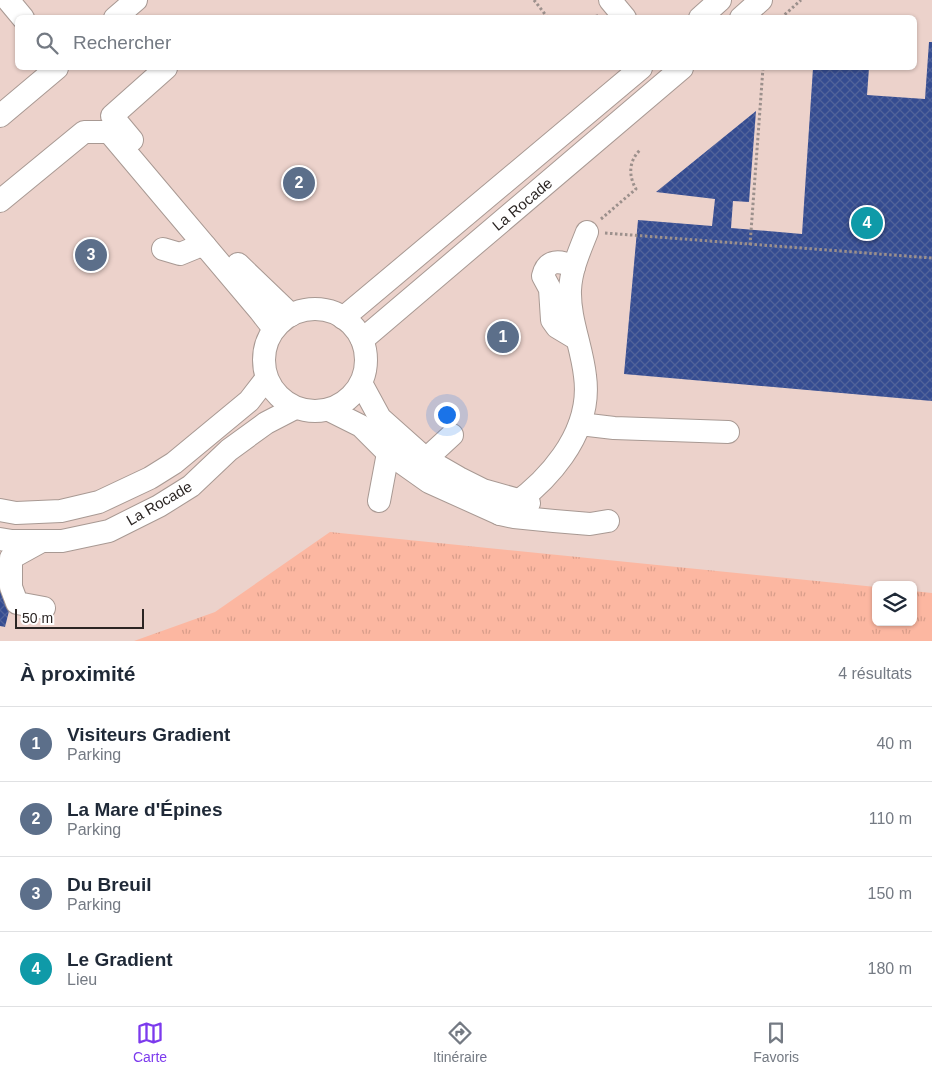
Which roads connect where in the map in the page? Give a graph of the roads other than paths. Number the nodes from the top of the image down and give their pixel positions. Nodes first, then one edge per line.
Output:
1 (8, 0) edge
2 (136, 0) edge
3 (610, 0) edge
4 (720, 0) edge
5 (761, 0) edge
6 (20, 15) edge
7 (119, 15) edge
8 (622, 15) edge
9 (703, 15) edge
10 (744, 15) edge
11 (54, 70) edge
12 (164, 70) edge
13 (639, 70) edge
14 (680, 70) edge
15 (0, 116) edge
16 (0, 201) edge
17 (587, 232) road end
18 (205, 246) junction
19 (163, 249) dead end
20 (344, 318) junction
21 (281, 323) junction
22 (362, 340) junction
23 (266, 379) junction
24 (361, 383) junction
25 (295, 408) junction
26 (329, 410) junction
27 (580, 424) junction
28 (728, 432) dead end
29 (452, 435) dead end
30 (388, 453) junction
31 (426, 459) junction
32 (379, 501) dead end
33 (519, 502) junction
34 (0, 510) edge
35 (500, 514) junction
36 (0, 539) edge
37 (43, 540) junction
38 (44, 608) dead end

1 - 6 lane
2 - 7 lane
3 - 8 lane
4 - 9 lane
5 - 10 lane
11 - 15 lane
12 - 21 lane
13 - 20 lane, La Rocade
14 - 22 lane, La Rocade
16 - 18 lane
17 - 27 lane
18 - 19 lane
18 - 21 lane
20 - 21 lane
20 - 22 lane
21 - 23 lane
22 - 24 lane
23 - 25 lane
23 - 34 lane, La Rocade
24 - 26 lane
24 - 31 lane
25 - 26 lane
25 - 37 lane, La Rocade
26 - 30 lane
27 - 28 lane
27 - 33 lane
29 - 31 lane
30 - 32 lane
30 - 35 lane
31 - 33 lane
33 - 35 lane
33 - 35 lane
36 - 37 lane, La Rocade
37 - 38 lane

